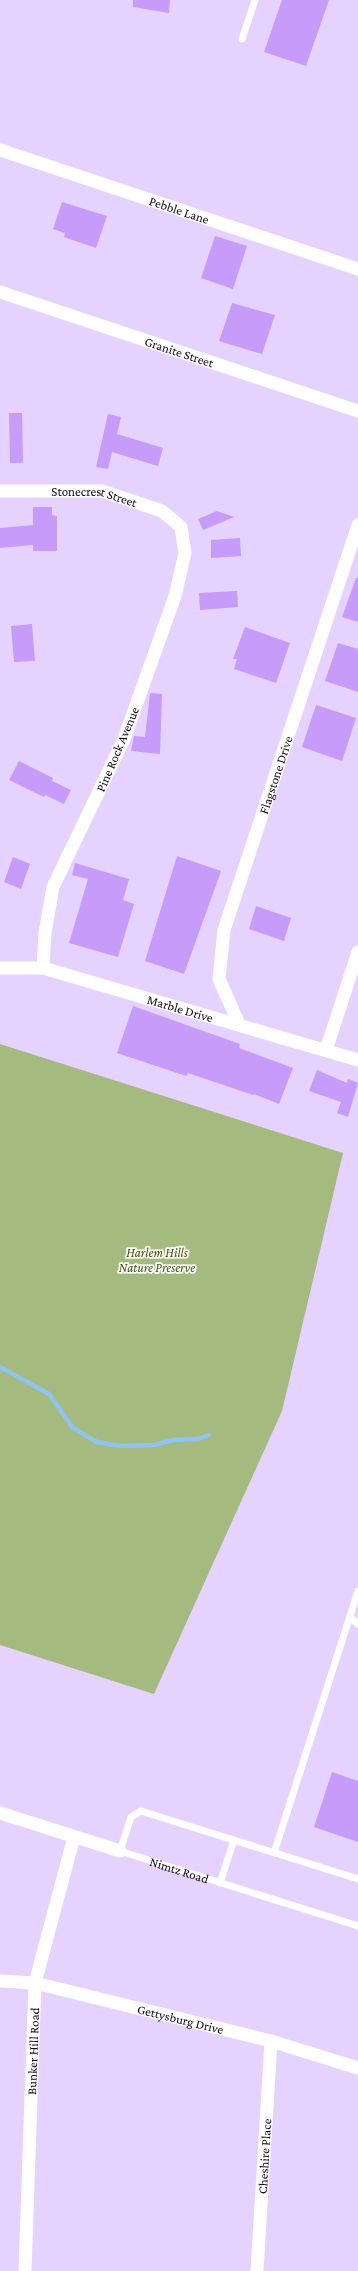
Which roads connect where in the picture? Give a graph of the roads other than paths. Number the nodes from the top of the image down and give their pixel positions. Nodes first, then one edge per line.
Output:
1 (255, 0) edge
2 (242, 39) dead end
3 (0, 150) edge
4 (358, 269) edge
5 (0, 292) edge
6 (358, 410) edge
7 (0, 491) edge
8 (358, 525) edge
9 (181, 527) joint
10 (358, 952) edge
11 (0, 968) edge
12 (43, 968) junction
13 (239, 1024) junction
14 (326, 1050) junction
15 (358, 1060) edge
16 (358, 1591) edge
17 (350, 1617) junction
18 (358, 1624) edge
19 (0, 1813) edge
20 (74, 1837) junction
21 (234, 1840) junction
22 (120, 1851) junction
23 (274, 1853) junction
24 (358, 1879) edge
25 (220, 1883) junction
26 (358, 1926) edge
27 (0, 1981) edge
28 (35, 1983) junction
29 (271, 2040) junction
30 (358, 2068) edge
31 (25, 2271) edge
32 (257, 2271) edge

1 - 2 lane
3 - 4 street, Pebble Lane
5 - 6 street, Granite Street
7 - 9 street, Stonecrest Street
8 - 13 street, Flagstone Drive
9 - 12 street, Pine Rock Avenue
10 - 14 street
11 - 12 street, Marble Drive
12 - 13 street, Marble Drive
13 - 14 street, Marble Drive
14 - 15 street, Marble Drive
16 - 17 lane
17 - 18 lane
17 - 23 lane
19 - 20 street, Nimtz Road
20 - 22 street, Nimtz Road
20 - 28 street, Bunker Hill Road
21 - 22 lane
21 - 23 lane
21 - 25 lane
22 - 25 lane, Nimtz Road
23 - 24 lane
25 - 26 lane, Nimtz Road
27 - 28 street, Gettysburg Drive
28 - 29 street, Gettysburg Drive
28 - 31 street, Bunker Hill Road
29 - 30 street, Gettysburg Drive
29 - 32 street, Cheshire Place

